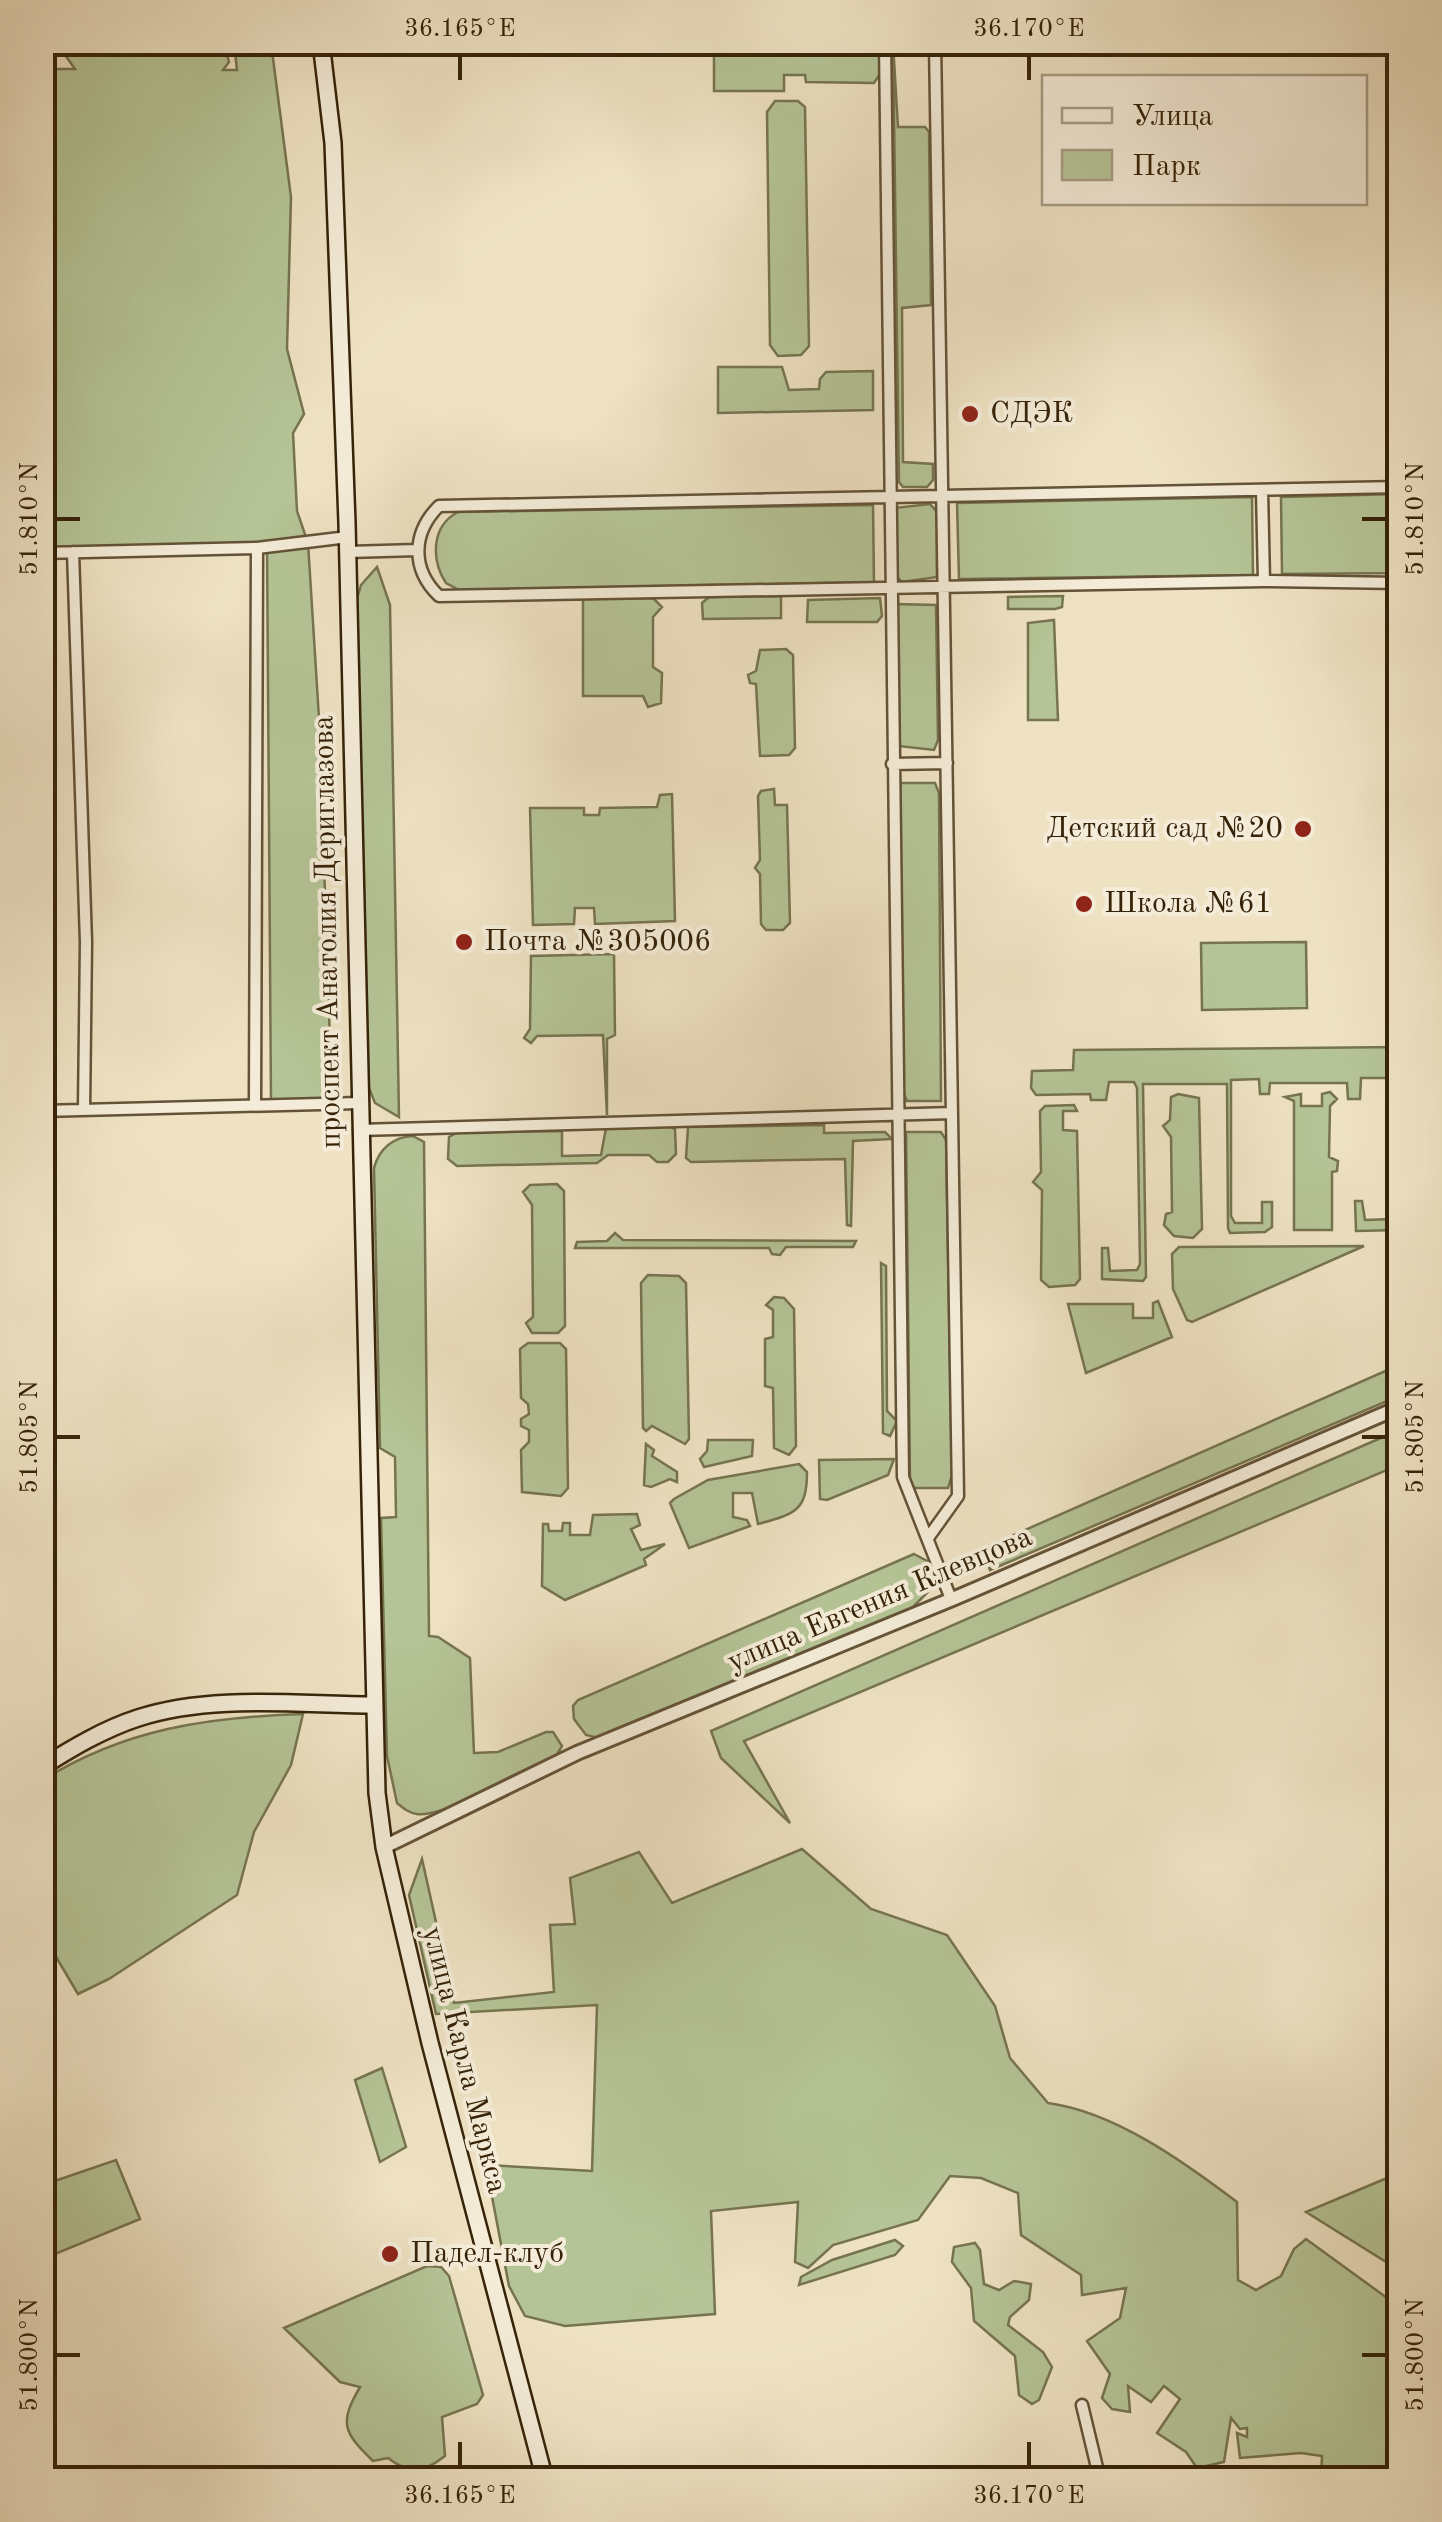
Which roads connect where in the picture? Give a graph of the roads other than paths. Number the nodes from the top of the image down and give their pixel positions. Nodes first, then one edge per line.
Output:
1 (321, 42) edge
2 (885, 42) edge
3 (935, 42) edge
4 (1400, 487) edge
5 (1262, 491) junction
6 (944, 496) junction
7 (888, 497) junction
8 (348, 545) junction
9 (258, 548) junction
10 (417, 550) junction
11 (72, 552) junction
12 (42, 553) edge
13 (1264, 581) junction
14 (1400, 583) edge
15 (945, 588) junction
16 (890, 590) junction
17 (948, 763) junction
18 (892, 764) junction
19 (359, 1104) junction
20 (255, 1105) junction
21 (42, 1110) edge
22 (84, 1110) junction
23 (952, 1113) junction
24 (897, 1115) junction
25 (360, 1130) junction
26 (1400, 1406) edge
27 (928, 1538) junction
28 (950, 1599) junction
29 (375, 1704) junction
30 (42, 1767) edge
31 (384, 1847) junction
32 (1082, 2405) dead end
33 (545, 2480) edge
34 (1100, 2480) edge

1 - 8 main road, проспект Анатолия Дериглазова
2 - 7 street
3 - 6 street
4 - 5 street
5 - 6 street
5 - 13 street
6 - 7 street
6 - 15 street
7 - 10 street
7 - 16 street
8 - 9 street
8 - 10 street
8 - 19 main road, проспект Анатолия Дериглазова
9 - 11 street
9 - 20 street
10 - 16 street
11 - 12 street
11 - 22 street
13 - 14 street
13 - 15 street
15 - 16 street
15 - 17 street
16 - 18 street
17 - 18 street
17 - 23 street
18 - 24 street
19 - 20 street
19 - 25 main road, проспект Анатолия Дериглазова
20 - 22 street
21 - 22 street
23 - 24 street
23 - 27 street
24 - 25 street
24 - 27 street
25 - 29 main road, проспект Анатолия Дериглазова
26 - 28 street, улица Евгения Клевцова
27 - 28 street
28 - 31 street, улица Евгения Клевцова
29 - 30 main road
29 - 31 main road, проспект Анатолия Дериглазова
31 - 33 main road, улица Карла Маркса
32 - 34 street

